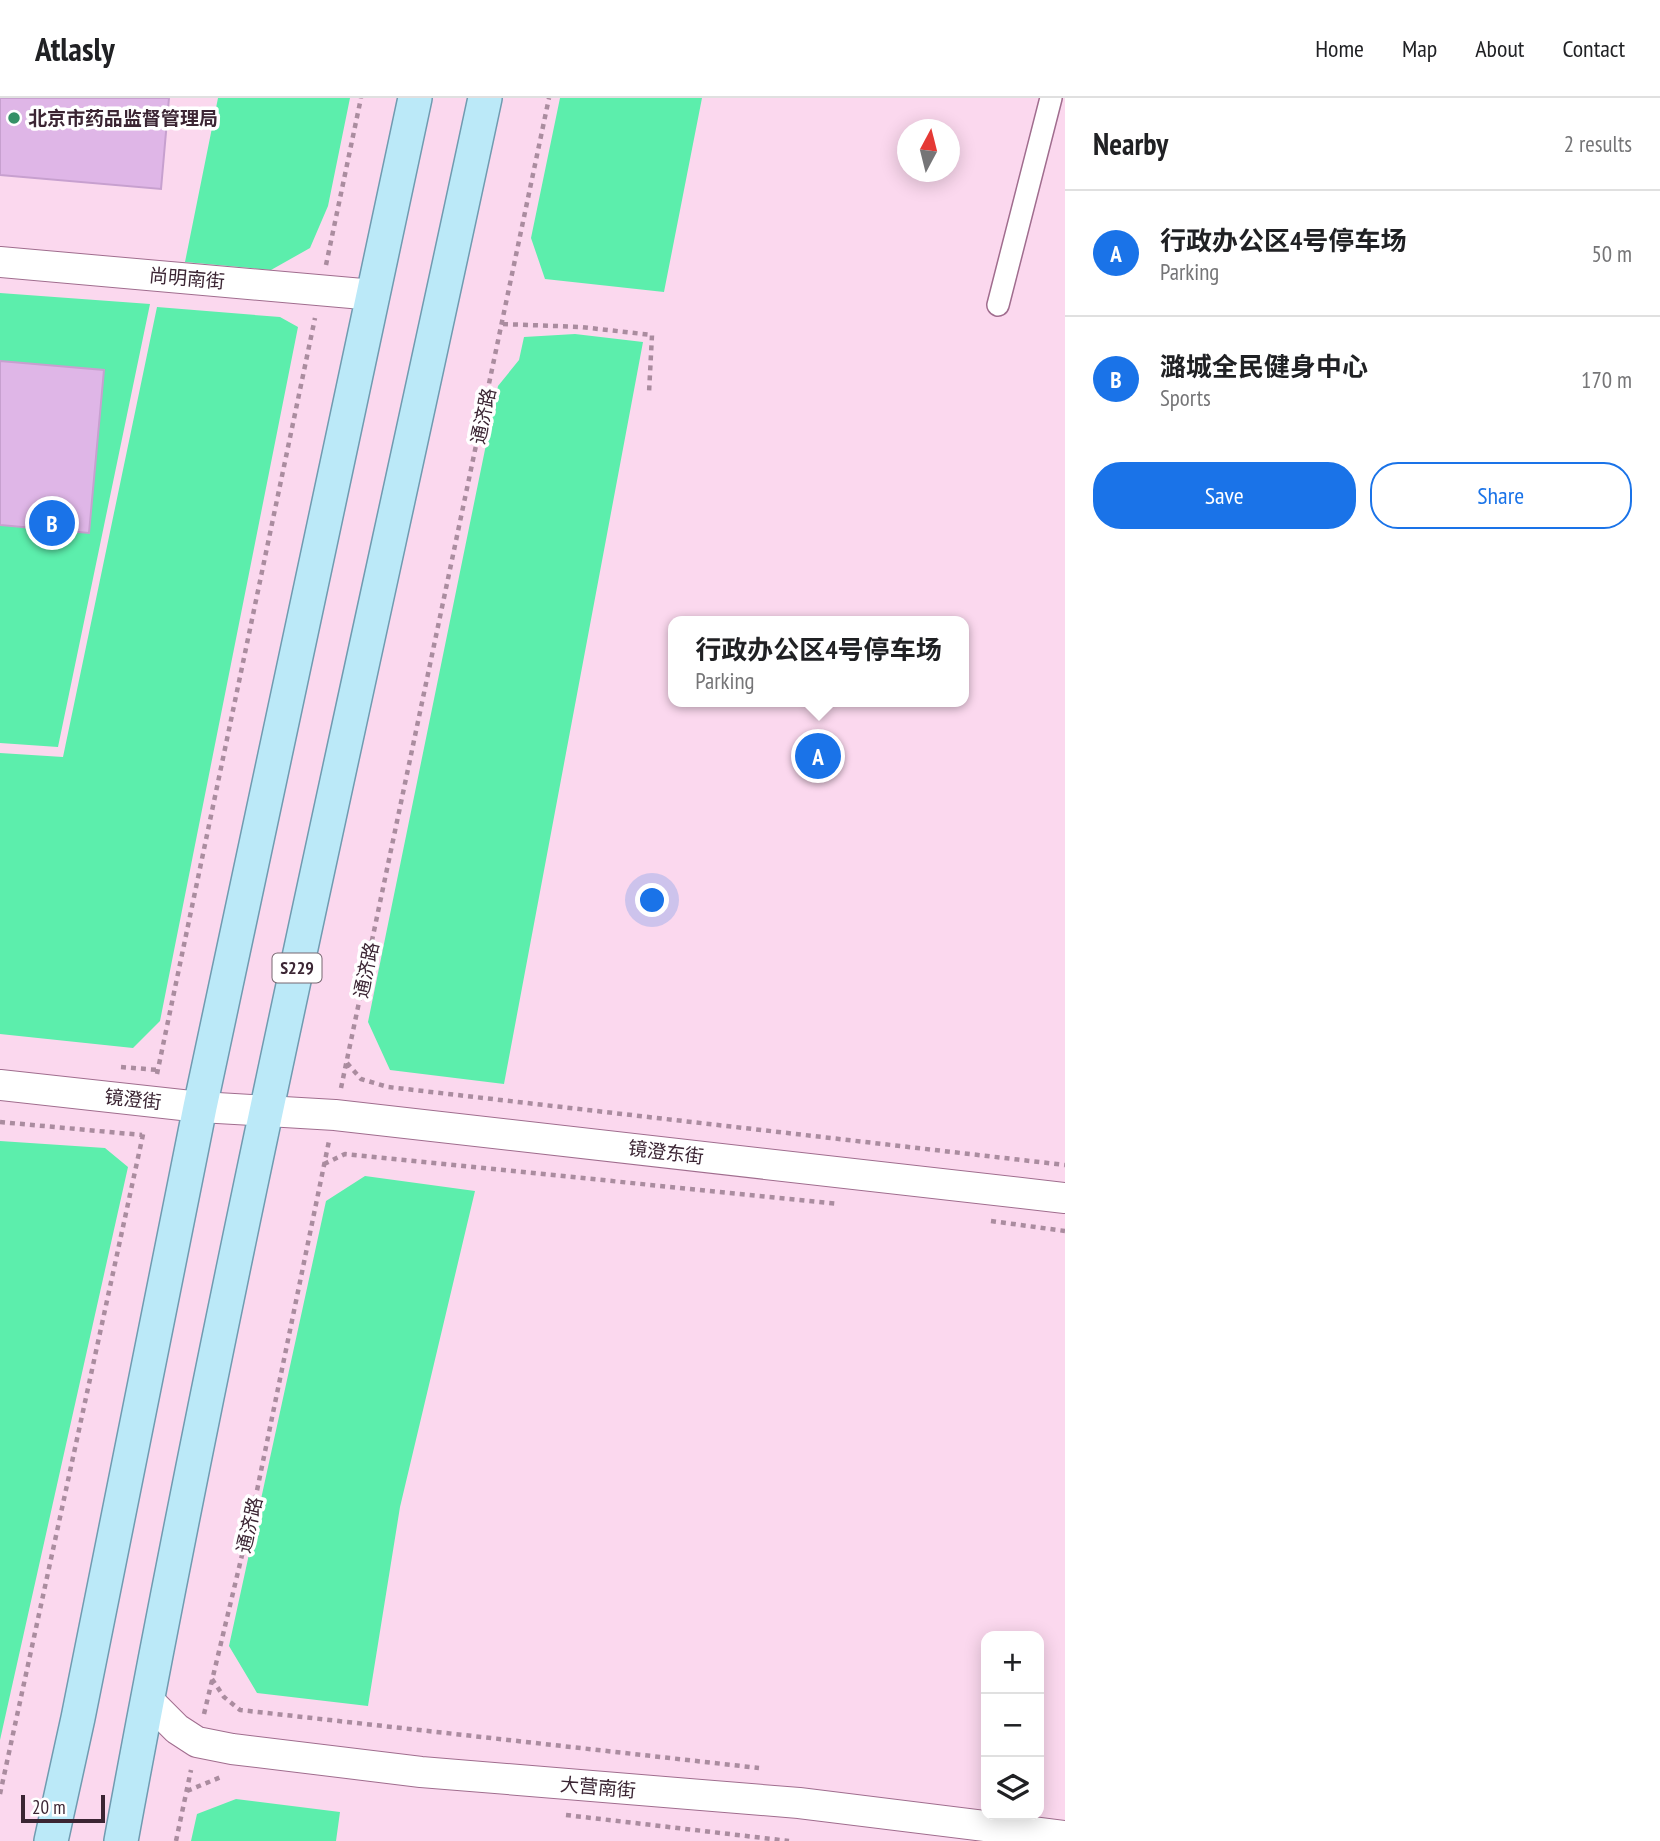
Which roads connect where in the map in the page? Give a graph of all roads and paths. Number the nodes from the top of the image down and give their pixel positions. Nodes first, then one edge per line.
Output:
1 (361, 98) edge
2 (415, 98) edge
3 (485, 98) edge
4 (549, 98) edge
5 (1051, 98) edge
6 (0, 262) edge
7 (321, 290) junction
8 (374, 295) junction
9 (998, 305) dead end
10 (503, 324) junction
11 (649, 393) dead end
12 (346, 1063) junction
13 (0, 1085) edge
14 (151, 1100) junction
15 (200, 1107) junction
16 (266, 1112) junction
17 (335, 1115) junction
18 (0, 1122) edge
19 (142, 1135) junction
20 (324, 1164) junction
21 (1065, 1165) edge
22 (1065, 1198) edge
23 (851, 1205) dead end
24 (986, 1221) dead end
25 (1065, 1231) edge
26 (212, 1679) junction
27 (147, 1699) junction
28 (197, 1742) junction
29 (765, 1769) dead end
30 (0, 1794) edge
31 (1065, 1836) edge
32 (51, 1841) edge
33 (121, 1841) edge
34 (176, 1841) edge

1 - 7 path
2 - 8 main road
3 - 16 main road, S229
4 - 10 path, 通济路
5 - 9 street
6 - 7 street, 尚明南街
7 - 8 street, 尚明南街
7 - 14 path
8 - 15 main road
10 - 11 path
10 - 12 path, 通济路
12 - 17 path, 通济路
12 - 21 path, 镜澄东街
13 - 14 street, 镜澄街
14 - 15 street, 镜澄街
14 - 19 path
15 - 16 street, 镜澄街
15 - 32 main road
16 - 17 street, 镜澄东街
16 - 27 main road, S229
17 - 20 path, 通济路
17 - 22 street, 镜澄东街
18 - 19 path, 镜澄街
19 - 30 path
20 - 23 path, 镜澄东街
20 - 26 path, 通济路
24 - 25 path
26 - 28 path, 通济路
26 - 29 path, 大营南街
27 - 28 street, 大营南街
27 - 33 main road, S229
28 - 31 street, 大营南街
28 - 34 path, 通济路

